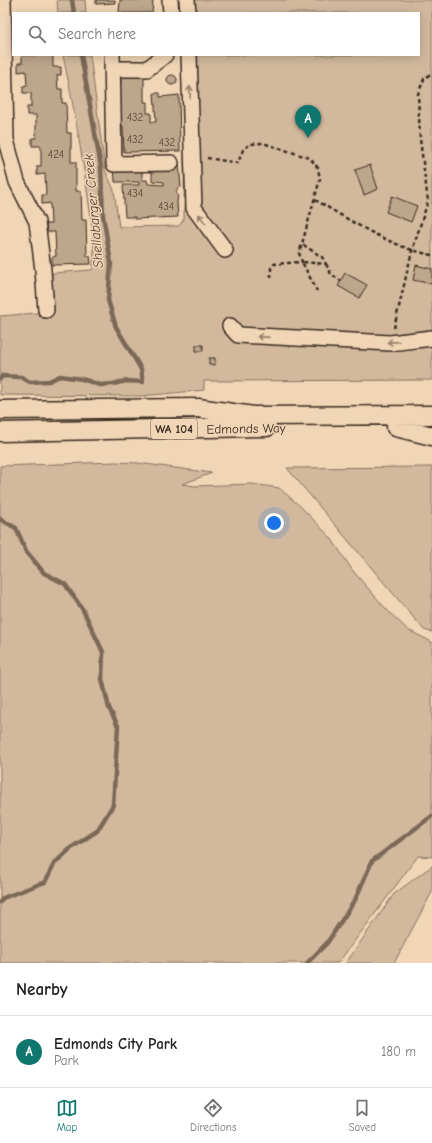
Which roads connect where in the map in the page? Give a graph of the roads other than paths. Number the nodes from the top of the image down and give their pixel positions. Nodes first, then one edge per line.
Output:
1 (3, 0) edge
2 (170, 0) edge
3 (187, 0) edge
4 (172, 12) edge
5 (188, 12) edge
6 (164, 56) edge
7 (189, 56) edge
8 (112, 62) edge
9 (171, 163) dead end
10 (225, 250) dead end
11 (46, 310) dead end
12 (230, 326) dead end
13 (432, 338) edge
14 (0, 410) edge
15 (432, 415) edge
16 (253, 416) junction
17 (0, 421) edge
18 (432, 422) edge
19 (396, 427) junction
20 (0, 432) edge
21 (432, 436) edge

1 - 11 lane
2 - 4 lane
3 - 5 lane
6 - 8 lane
10 -> 7 lane
8 - 9 lane
13 -> 12 lane
14 - 16 main road, WA 104
15 - 16 main road, WA 104
16 - 17 main road, WA 104
18 - 19 main road, Edmonds Way / WA 104
19 - 20 main road, Edmonds Way / WA 104
19 - 21 main road, Edmonds Way / WA 104

